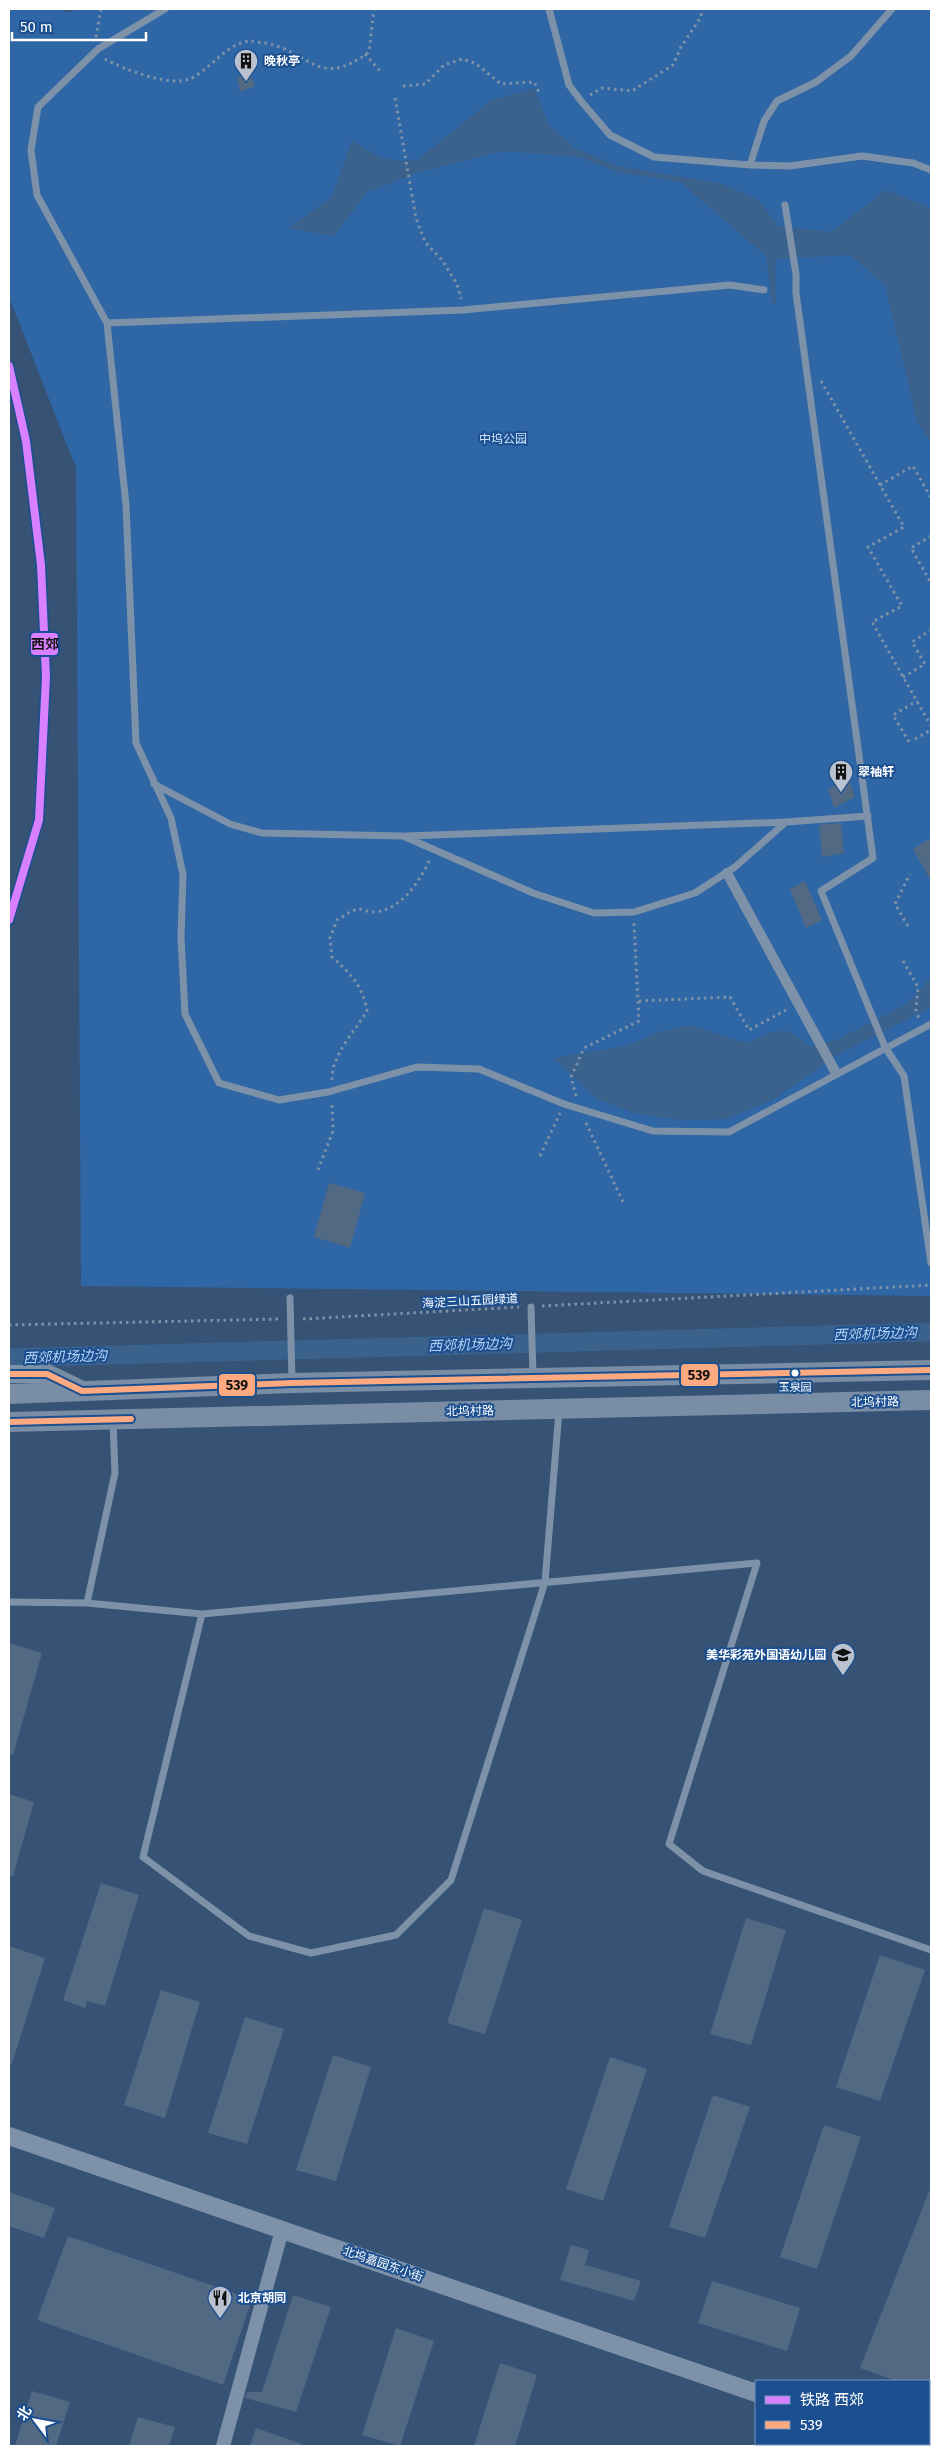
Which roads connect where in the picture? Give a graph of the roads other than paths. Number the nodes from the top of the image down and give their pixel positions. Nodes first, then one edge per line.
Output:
1 (165, 9) edge
2 (549, 9) edge
3 (892, 9) edge
4 (750, 166) junction
5 (931, 170) edge
6 (785, 206) dead end
7 (764, 290) dead end
8 (107, 323) junction
9 (154, 783) junction
10 (868, 816) junction
11 (786, 822) junction
12 (403, 836) junction
13 (727, 872) junction
14 (931, 1024) edge
15 (885, 1047) junction
16 (836, 1074) junction
17 (931, 1263) edge
18 (290, 1298) dead end
19 (530, 1306) road end
20 (931, 1370) edge
21 (9, 1374) edge
22 (47, 1374) joint
23 (533, 1378) junction
24 (292, 1382) junction
25 (82, 1391) junction
26 (9, 1394) edge
27 (931, 1400) edge
28 (559, 1409) junction
29 (113, 1420) junction
30 (9, 1422) edge
31 (545, 1582) junction
32 (9, 1602) edge
33 (87, 1603) junction
34 (202, 1614) junction
35 (931, 1950) edge
36 (9, 2136) edge
37 (282, 2230) junction
38 (755, 2393) edge
39 (223, 2446) edge

1 - 8 lane
2 - 4 lane
3 - 4 lane
4 - 5 lane
6 - 10 lane
7 - 8 lane
8 - 9 lane
9 - 12 lane
9 - 16 lane
10 - 11 lane
10 - 15 lane
11 - 12 lane
11 - 13 lane
12 - 13 lane
13 - 16 street
14 - 15 lane
15 - 16 lane
15 - 17 lane
18 - 24 lane
19 - 23 lane
20 - 23 main road
21 - 22 street
22 - 25 main road
23 - 24 main road
24 - 25 main road
25 - 26 main road
27 - 28 main road, 北坞村路
28 - 29 main road, 北坞村路
28 - 31 lane
29 - 30 main road, 北坞村路
29 - 33 lane
31 - 34 lane
31 - 34 lane
31 - 35 lane
32 - 33 lane
33 - 34 lane
36 - 37 street, 北坞嘉园东小街
37 - 38 street, 北坞嘉园东小街
37 - 39 street

